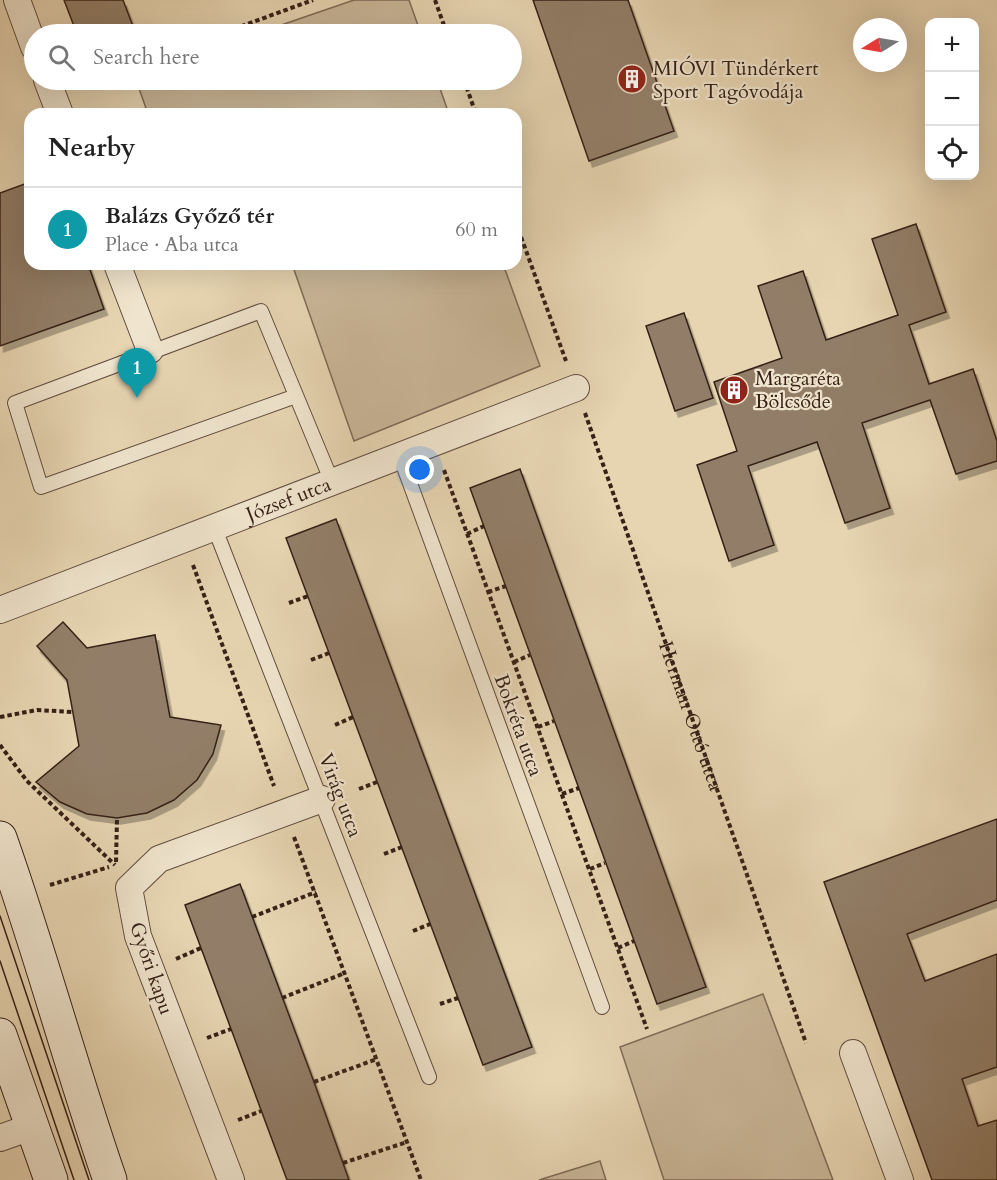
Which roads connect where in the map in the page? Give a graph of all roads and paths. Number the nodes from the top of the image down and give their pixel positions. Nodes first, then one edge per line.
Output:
1 (17, 0) edge
2 (313, 0) edge
3 (435, 0) edge
4 (26, 24) edge
5 (247, 24) edge
6 (443, 24) edge
7 (51, 90) edge
8 (468, 90) edge
9 (58, 108) edge
10 (474, 108) edge
11 (522, 240) edge
12 (119, 270) edge
13 (150, 350) junction
14 (576, 388) junction
15 (296, 396) junction
16 (400, 456) junction
17 (440, 461) dead end
18 (332, 482) junction
19 (484, 526) dead end
20 (214, 529) junction
21 (467, 534) junction
22 (506, 586) dead end
23 (488, 592) junction
24 (308, 596) dead end
25 (289, 603) dead end
26 (0, 610) edge
27 (329, 653) dead end
28 (530, 655) dead end
29 (310, 660) dead end
30 (514, 662) junction
31 (73, 712) dead end
32 (0, 717) edge
33 (353, 717) dead end
34 (555, 721) dead end
35 (335, 725) dead end
36 (538, 727) junction
37 (0, 745) edge
38 (377, 782) dead end
39 (579, 788) dead end
40 (359, 789) dead end
41 (562, 794) junction
42 (322, 799) junction
43 (117, 818) dead end
44 (0, 838) edge
45 (402, 847) dead end
46 (384, 854) dead end
47 (605, 863) dead end
48 (116, 865) junction
49 (590, 869) junction
50 (44, 888) dead end
51 (316, 892) dead end
52 (252, 917) dead end
53 (430, 924) dead end
54 (413, 931) dead end
55 (634, 941) dead end
56 (618, 948) junction
57 (345, 973) dead end
58 (282, 998) dead end
59 (458, 998) dead end
60 (440, 1004) dead end
61 (602, 1007) dead end
62 (647, 1029) dead end
63 (0, 1035) edge
64 (806, 1043) dead end
65 (853, 1053) dead end
66 (377, 1059) dead end
67 (429, 1077) dead end
68 (314, 1082) dead end
69 (400, 1118) dead end
70 (31, 1127) junction
71 (0, 1137) edge
72 (407, 1142) junction
73 (343, 1163) dead end
74 (51, 1180) edge
75 (110, 1180) edge
76 (231, 1180) edge
77 (421, 1180) edge
78 (900, 1180) edge

1 - 4 street
2 - 5 path
3 - 6 path
7 - 9 street
8 - 10 path
11 - 14 path, Herman Ottó utca
12 - 13 street
13 - 15 lane
13 - 15 lane
14 - 16 street, József utca
14 - 64 path, Herman Ottó utca
15 - 18 lane
16 - 18 street, József utca
16 - 61 lane, Bokréta utca
17 - 21 path
18 - 20 street, József utca
19 - 21 path
20 - 26 street, József utca
20 - 42 lane, Virág utca
21 - 23 path
22 - 23 path
23 - 30 path
24 - 25 path
27 - 29 path
28 - 30 path
30 - 36 path
31 - 32 path
33 - 35 path
34 - 36 path
36 - 41 path
37 - 48 path
38 - 40 path
39 - 41 path
41 - 49 path
42 - 67 lane, Virág utca
42 - 76 street, Győri kapu
43 - 48 path
44 - 75 street
45 - 46 path
47 - 49 path
48 - 50 path
49 - 56 path
51 - 52 path
53 - 54 path
55 - 56 path
56 - 62 path
57 - 58 path
59 - 60 path
63 - 70 street
65 - 78 street
66 - 68 path
69 - 72 path
70 - 71 street
70 - 74 street
72 - 73 path
72 - 77 path

